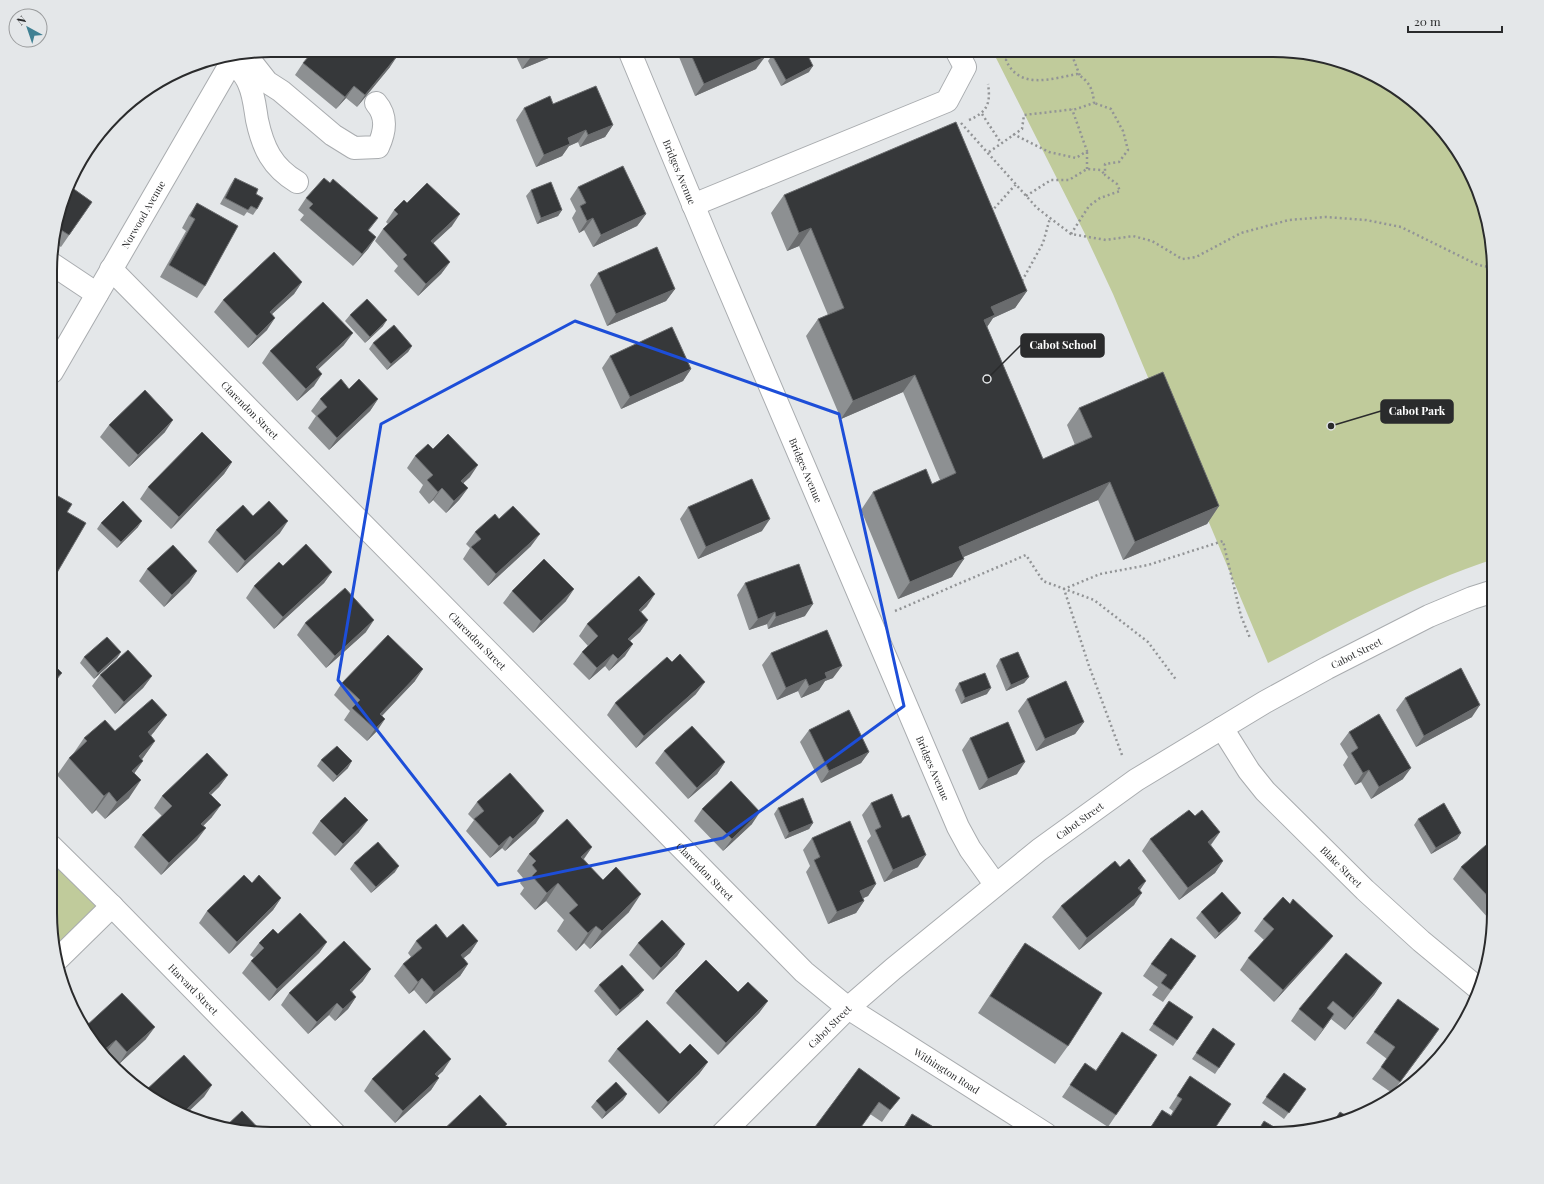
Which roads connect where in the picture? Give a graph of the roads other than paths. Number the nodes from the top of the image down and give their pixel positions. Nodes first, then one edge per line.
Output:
1 (633, 57) edge
2 (240, 59) edge
3 (960, 59) edge
4 (235, 60) edge
5 (238, 60) edge
6 (376, 103) dead end
7 (298, 182) dead end
8 (693, 205) junction
9 (57, 267) edge
10 (111, 269) junction
11 (97, 294) junction
12 (57, 363) edge
13 (1487, 593) edge
14 (1222, 728) junction
15 (57, 852) edge
16 (994, 884) junction
17 (112, 906) junction
18 (61, 956) edge
19 (1475, 985) edge
20 (848, 1008) junction
21 (328, 1127) edge
22 (730, 1127) edge
23 (1035, 1127) edge

1 - 8 street, Bridges Avenue
2 - 6 street
3 - 8 street
4 - 10 street, Norwood Avenue
5 - 7 street
8 - 16 street, Bridges Avenue
9 - 11 street
10 - 11 street, Norwood Avenue
10 - 20 street, Clarendon Street
11 - 12 street, Norwood Avenue
13 - 14 street, Cabot Street
14 - 16 street, Cabot Street
14 - 19 street, Blake Street
15 - 17 street, Harvard Street
16 - 20 street, Cabot Street
17 - 18 street
17 - 21 street, Harvard Street
20 - 22 street, Cabot Street
20 - 23 street, Withington Road

